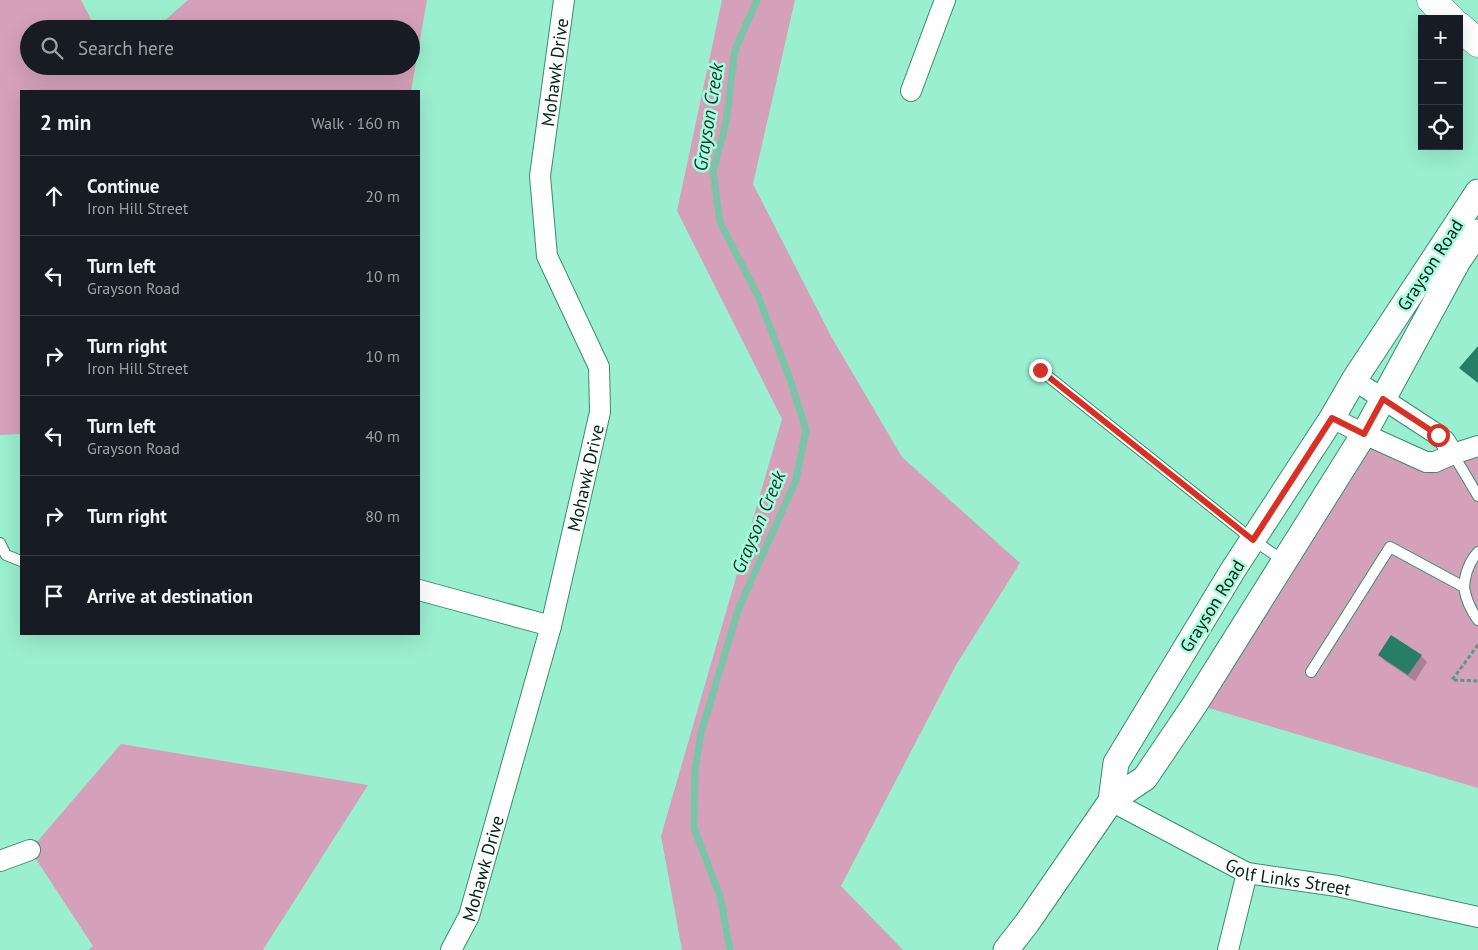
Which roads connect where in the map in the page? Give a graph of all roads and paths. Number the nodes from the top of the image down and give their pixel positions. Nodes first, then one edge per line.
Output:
1 (564, 0) edge
2 (944, 0) edge
3 (1431, 0) edge
4 (1447, 15) edge
5 (1463, 30) edge
6 (1478, 43) edge
7 (911, 90) dead end
8 (1478, 192) edge
9 (1478, 232) edge
10 (1040, 370) dead end
11 (1354, 380) junction
12 (1383, 399) junction
13 (1332, 418) junction
14 (1364, 434) junction
15 (1478, 446) edge
16 (1453, 454) junction
17 (1478, 496) edge
18 (1253, 540) junction
19 (0, 543) edge
20 (1478, 552) edge
21 (20, 561) edge
22 (1284, 561) junction
23 (1464, 587) junction
24 (420, 590) edge
25 (1478, 620) edge
26 (551, 626) junction
27 (1478, 645) edge
28 (1311, 672) dead end
29 (1478, 681) edge
30 (1111, 800) junction
31 (30, 850) dead end
32 (0, 861) edge
33 (1247, 873) junction
34 (1478, 917) edge
35 (451, 950) edge
36 (1006, 950) edge
37 (1228, 950) edge

1 - 26 street, Mohawk Drive
2 - 7 street
3 - 4 main road
5 - 6 main road
8 - 11 street, Grayson Road
9 - 12 street, Grayson Road
10 - 18 lane
11 - 12 street
11 - 13 street, Grayson Road
12 - 14 street, Grayson Road
12 - 16 street
13 - 14 street
13 - 18 street, Grayson Road
14 - 16 street
14 - 22 street, Grayson Road
15 - 16 street
16 - 17 lane
18 - 22 lane
18 - 30 street, Grayson Road
19 - 21 lane
20 - 23 lane
22 - 30 street, Grayson Road
23 - 25 lane
23 - 28 lane
24 - 26 street
26 - 35 street, Mohawk Drive
27 - 29 path
30 - 33 street, Golf Links Street
30 - 36 street, Grayson Road
31 - 32 street
33 - 34 street, Golf Links Street
33 - 37 street

